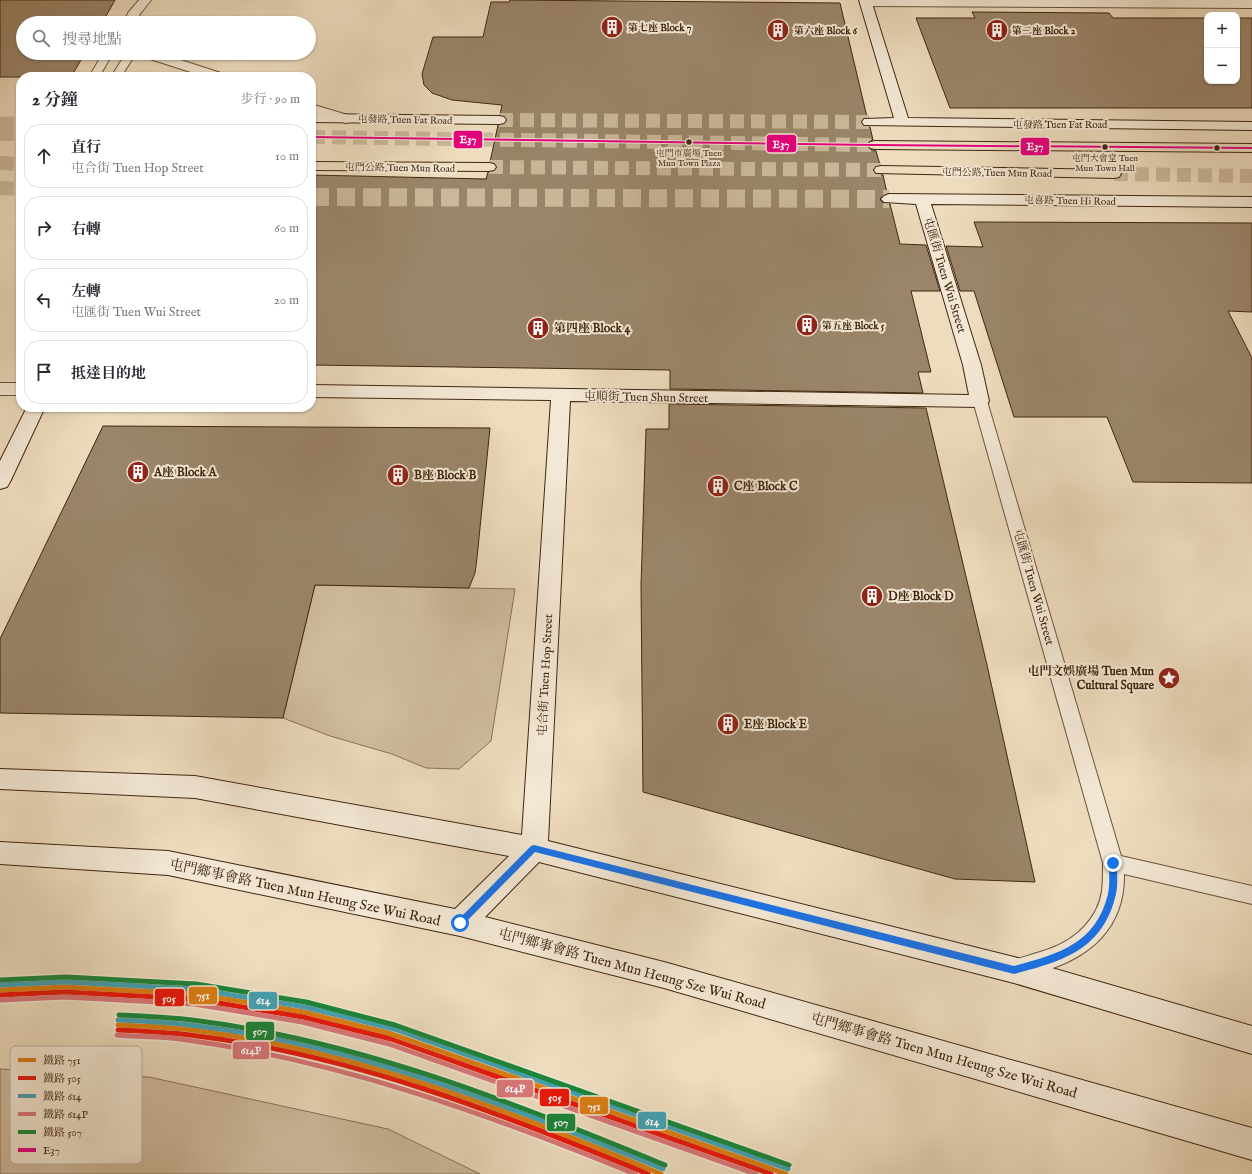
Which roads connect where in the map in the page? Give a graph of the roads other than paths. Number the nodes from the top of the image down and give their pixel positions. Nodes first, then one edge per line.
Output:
1 (145, 0) edge
2 (865, 1) edge
3 (1252, 4) edge
4 (133, 16) edge
5 (104, 60) edge
6 (127, 60) edge
7 (167, 60) edge
8 (97, 72) edge
9 (119, 72) edge
10 (203, 72) edge
11 (316, 110) edge
12 (316, 118) edge
13 (346, 119) junction
14 (499, 120) tunnel mouth
15 (868, 122) tunnel mouth
16 (902, 122) junction
17 (1252, 126) edge
18 (875, 145) tunnel mouth
19 (1252, 148) edge
20 (316, 166) edge
21 (489, 167) tunnel mouth
22 (881, 170) tunnel mouth
23 (1114, 174) tunnel mouth
24 (889, 199) tunnel mouth
25 (922, 199) junction
26 (1252, 202) edge
27 (0, 389) edge
28 (16, 389) edge
29 (316, 391) edge
30 (562, 396) junction
31 (980, 401) junction
32 (34, 412) edge
33 (0, 482) edge
34 (0, 779) edge
35 (534, 849) junction
36 (0, 852) edge
37 (1113, 863) junction
38 (1252, 895) edge
39 (460, 923) junction
40 (1014, 970) junction
41 (1252, 1040) edge
42 (1252, 1144) edge

1 - 4 street
2 - 3 street
2 - 16 street
5 - 8 lane
6 - 9 lane
7 - 10 street
11 - 13 street
12 - 13 street, 屯發路 Tuen Fat Road
13 - 14 street, 屯發路 Tuen Fat Road
15 - 16 street, 屯發路 Tuen Fat Road
16 - 17 street, 屯發路 Tuen Fat Road
18 - 19 highway
20 - 21 highway, 屯門公路 Tuen Mun Road
22 - 23 highway, 屯門公路 Tuen Mun Road
24 - 25 street, 屯喜路 Tuen Hi Road
25 - 26 street, 屯喜路 Tuen Hi Road
25 - 31 street, 屯匯街 Tuen Wui Street
27 - 28 street
29 - 30 street, 屯順街 Tuen Shun Street
30 - 31 street, 屯順街 Tuen Shun Street
30 - 35 street, 屯合街 Tuen Hop Street
31 - 37 lane, 屯匯街 Tuen Wui Street
32 - 33 street
34 - 35 street
35 - 39 street
35 - 40 street
36 - 39 street, 屯門鄉事會路 Tuen Mun Heung Sze Wui Road
37 - 38 lane
37 - 40 lane, 屯匯街 Tuen Wui Street
39 - 42 street, 屯門鄉事會路 Tuen Mun Heung Sze Wui Road
40 - 41 street

